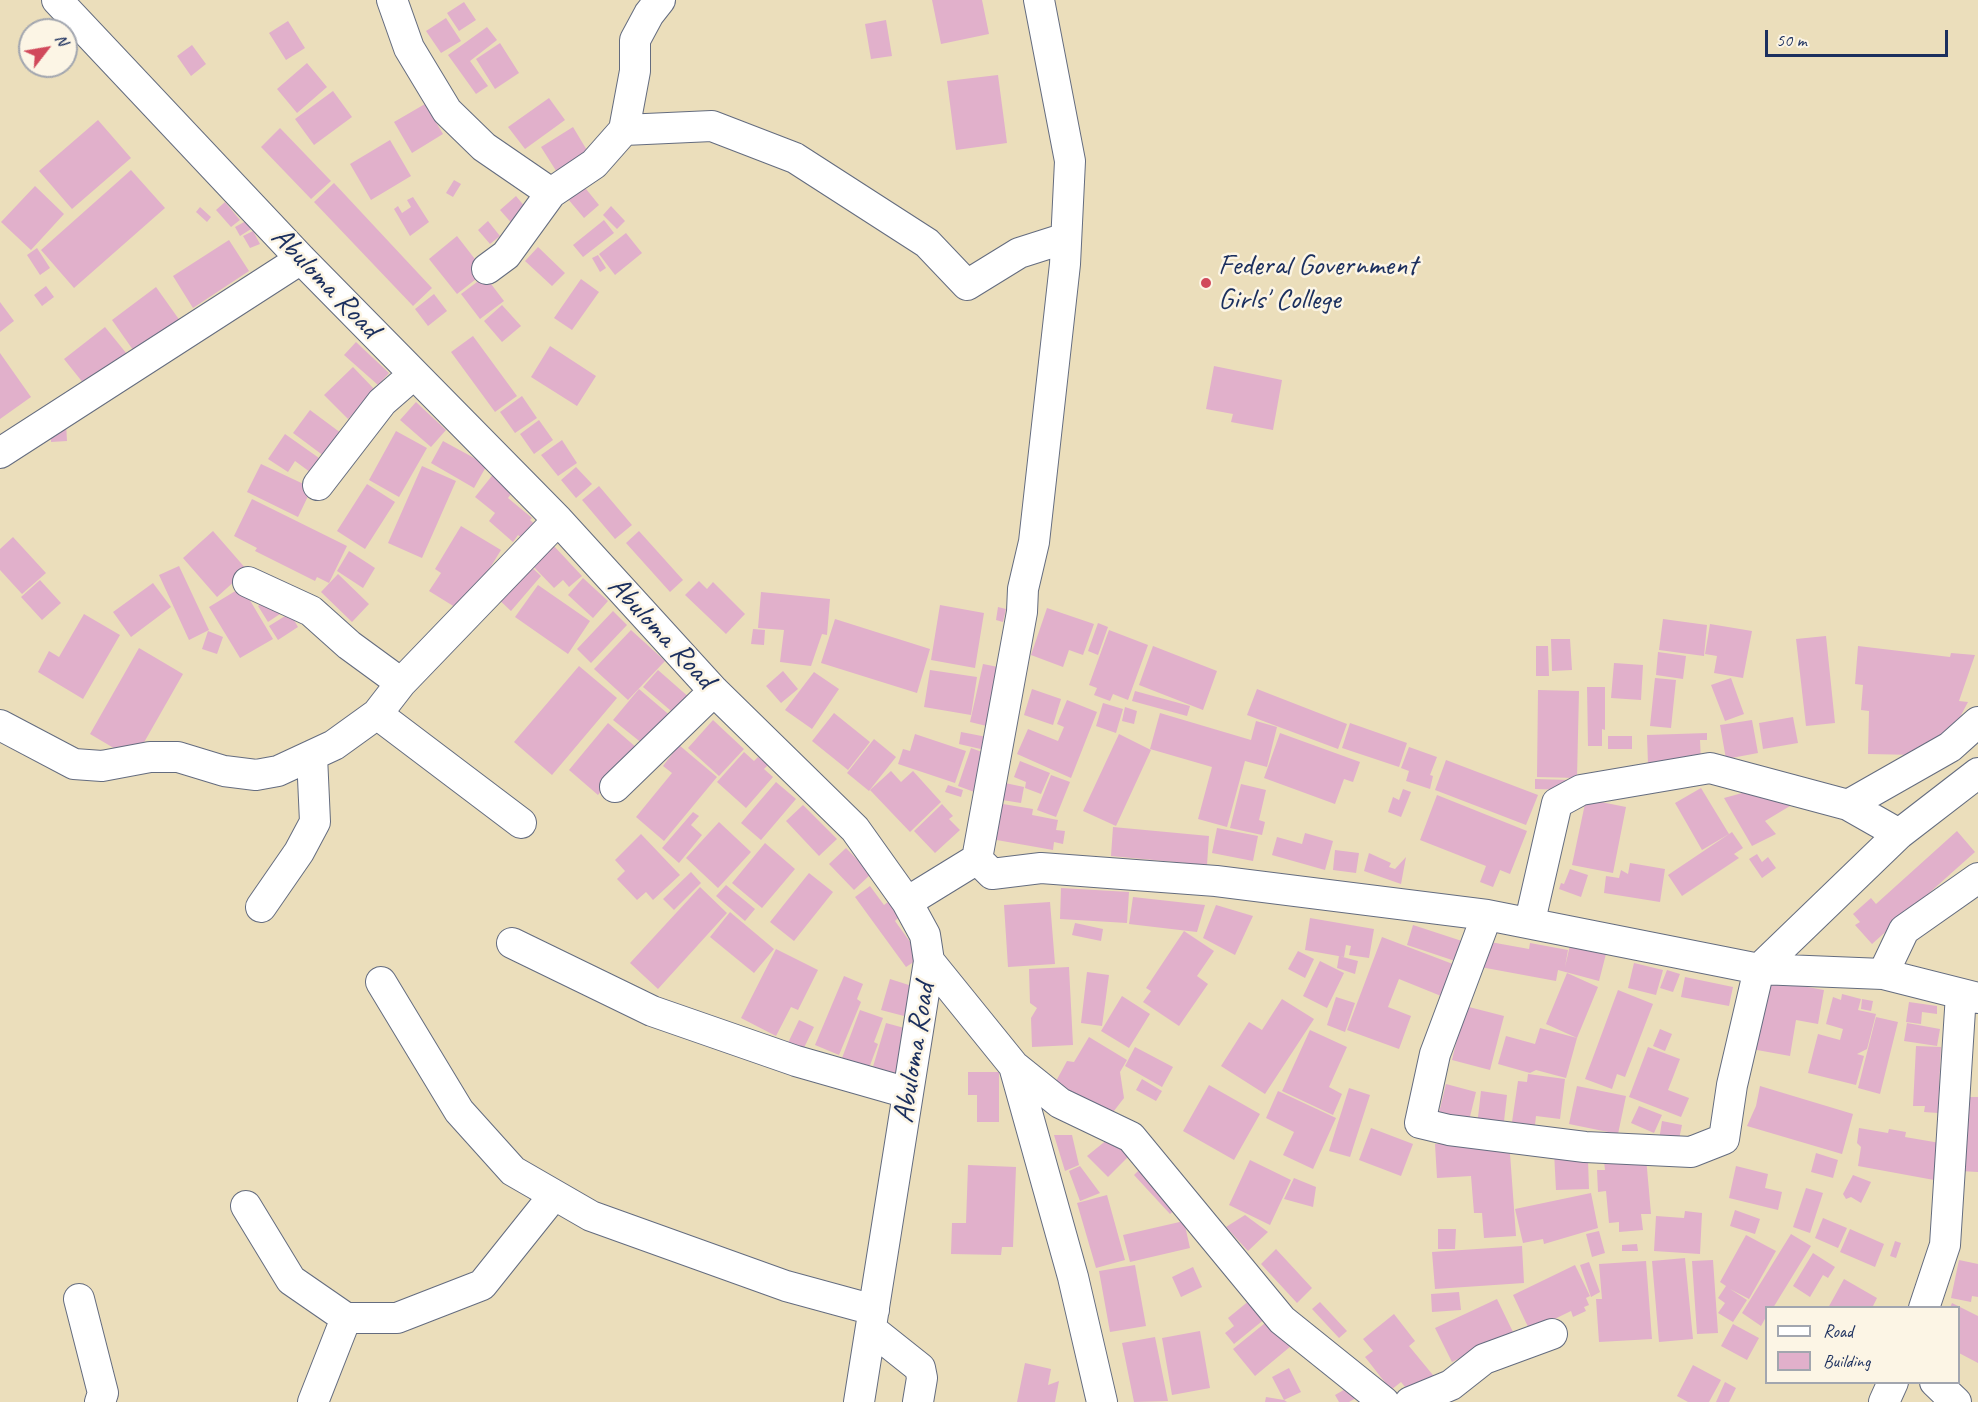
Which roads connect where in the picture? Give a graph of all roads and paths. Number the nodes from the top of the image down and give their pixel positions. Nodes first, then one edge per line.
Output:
1 (57, 0) edge
2 (392, 0) edge
3 (660, 0) edge
4 (1039, 0) edge
5 (624, 130) junction
6 (551, 193) junction
7 (1066, 238) junction
8 (301, 259) junction
9 (487, 269) dead end
10 (413, 375) junction
11 (0, 453) edge
12 (318, 485) dead end
13 (558, 520) junction
14 (248, 582) dead end
15 (401, 683) junction
16 (714, 691) junction
17 (377, 714) junction
18 (1978, 722) edge
19 (0, 725) edge
20 (312, 756) junction
21 (1978, 773) edge
22 (615, 787) dead end
23 (1848, 805) junction
24 (521, 823) dead end
25 (1899, 834) junction
26 (977, 859) junction
27 (1978, 878) edge
28 (908, 902) junction
29 (261, 907) dead end
30 (1487, 915) junction
31 (1530, 921) junction
32 (512, 943) dead end
33 (929, 961) junction
34 (1759, 969) junction
35 (1882, 974) junction
36 (381, 982) dead end
37 (1969, 996) edge
38 (1014, 1066) junction
39 (908, 1093) junction
40 (554, 1195) junction
41 (246, 1206) dead end
42 (79, 1299) dead end
43 (1925, 1306) edge
44 (346, 1318) junction
45 (873, 1320) junction
46 (1552, 1334) dead end
47 (1893, 1384) edge
48 (1936, 1384) edge
49 (100, 1402) edge
50 (313, 1402) edge
51 (859, 1402) edge
52 (918, 1402) edge
53 (1102, 1402) edge
54 (1384, 1402) edge
55 (1410, 1402) edge
56 (1884, 1402) edge
57 (1956, 1402) edge

1 - 8 street, Abuloma Road
2 - 6 street
3 - 5 street
4 - 7 street
5 - 6 street
5 - 7 street
6 - 9 street
7 - 26 street
8 - 10 street, Abuloma Road
8 - 11 street
10 - 12 street
10 - 13 street, Abuloma Road
13 - 15 street
13 - 16 street, Abuloma Road
14 - 15 street
15 - 17 street
16 - 22 street
16 - 28 street, Abuloma Road
17 - 20 street
17 - 24 street
18 - 23 street
19 - 20 street
20 - 29 street
21 - 25 street
23 - 25 street
23 - 31 street
25 - 34 street
26 - 28 street
26 - 30 street
27 - 35 street
28 - 33 street, Abuloma Road
30 - 31 street
30 - 34 street
31 - 34 street
32 - 39 street
33 - 38 street
33 - 39 street, Abuloma Road
34 - 35 street
35 - 37 street
36 - 40 street
37 - 43 street
38 - 53 street
38 - 54 street
39 - 45 street, Abuloma Road
40 - 44 street
40 - 45 street
41 - 44 street
42 - 49 street
44 - 50 street
45 - 51 street, Abuloma Road
45 - 52 street
46 - 55 street
47 - 56 street
48 - 57 street

